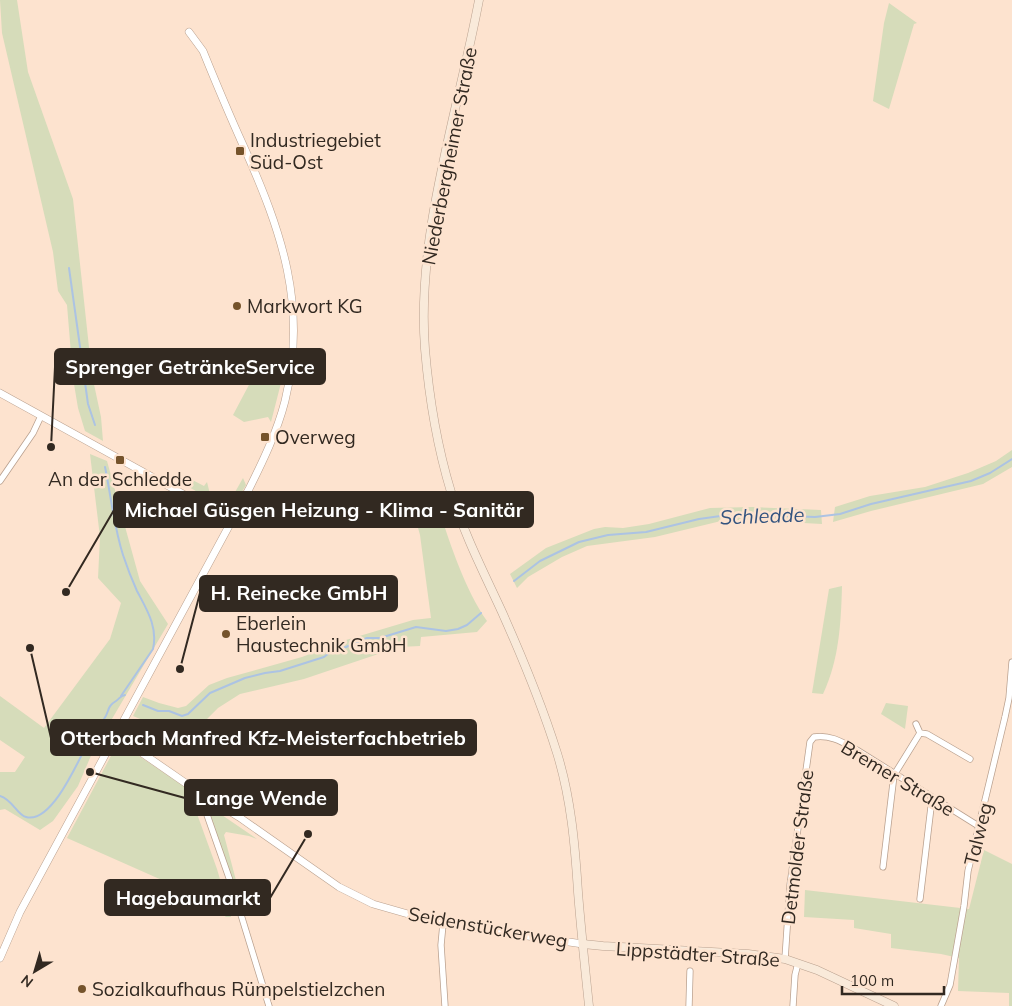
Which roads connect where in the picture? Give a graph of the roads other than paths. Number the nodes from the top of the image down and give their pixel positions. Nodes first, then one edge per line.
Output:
1 (479, 0) edge
2 (189, 32) dead end
3 (0, 393) edge
4 (41, 416) junction
5 (0, 481) edge
6 (232, 521) junction
7 (1012, 662) edge
8 (916, 724) dead end
9 (920, 733) junction
10 (116, 735) junction
11 (814, 737) joint
12 (970, 759) dead end
13 (894, 775) junction
14 (204, 795) junction
15 (934, 799) junction
16 (980, 827) junction
17 (883, 867) dead end
18 (920, 899) dead end
19 (443, 924) junction
20 (583, 944) junction
21 (0, 958) edge
22 (785, 959) junction
23 (798, 963) junction
24 (690, 972) dead end
25 (268, 1006) edge
26 (445, 1006) edge
27 (589, 1006) edge
28 (689, 1006) edge
29 (793, 1006) edge
30 (894, 1006) edge
31 (941, 1006) edge

1 - 20 main road, Niederbergheimer Straße
2 - 6 street
3 - 4 street
4 - 5 street
4 - 6 street
6 - 10 street
7 - 16 street, Talweg
8 - 9 street
9 - 12 street
9 - 13 street
10 - 14 street, Seidenstückerweg
10 - 21 street
11 - 13 street, Bremer Straße
11 - 22 street, Detmolder Straße
13 - 15 street, Bremer Straße
13 - 17 street
14 - 19 street, Seidenstückerweg
14 - 25 street
15 - 16 street, Bremer Straße
15 - 18 street
16 - 31 street, Talweg
19 - 20 street, Seidenstückerweg
19 - 26 street
20 - 22 main road, Lippstädter Straße
20 - 27 main road, Niederbergheimer Straße
22 - 23 main road, Lippstädter Straße
23 - 29 street
23 - 30 main road, Lippstädter Straße
24 - 28 street

